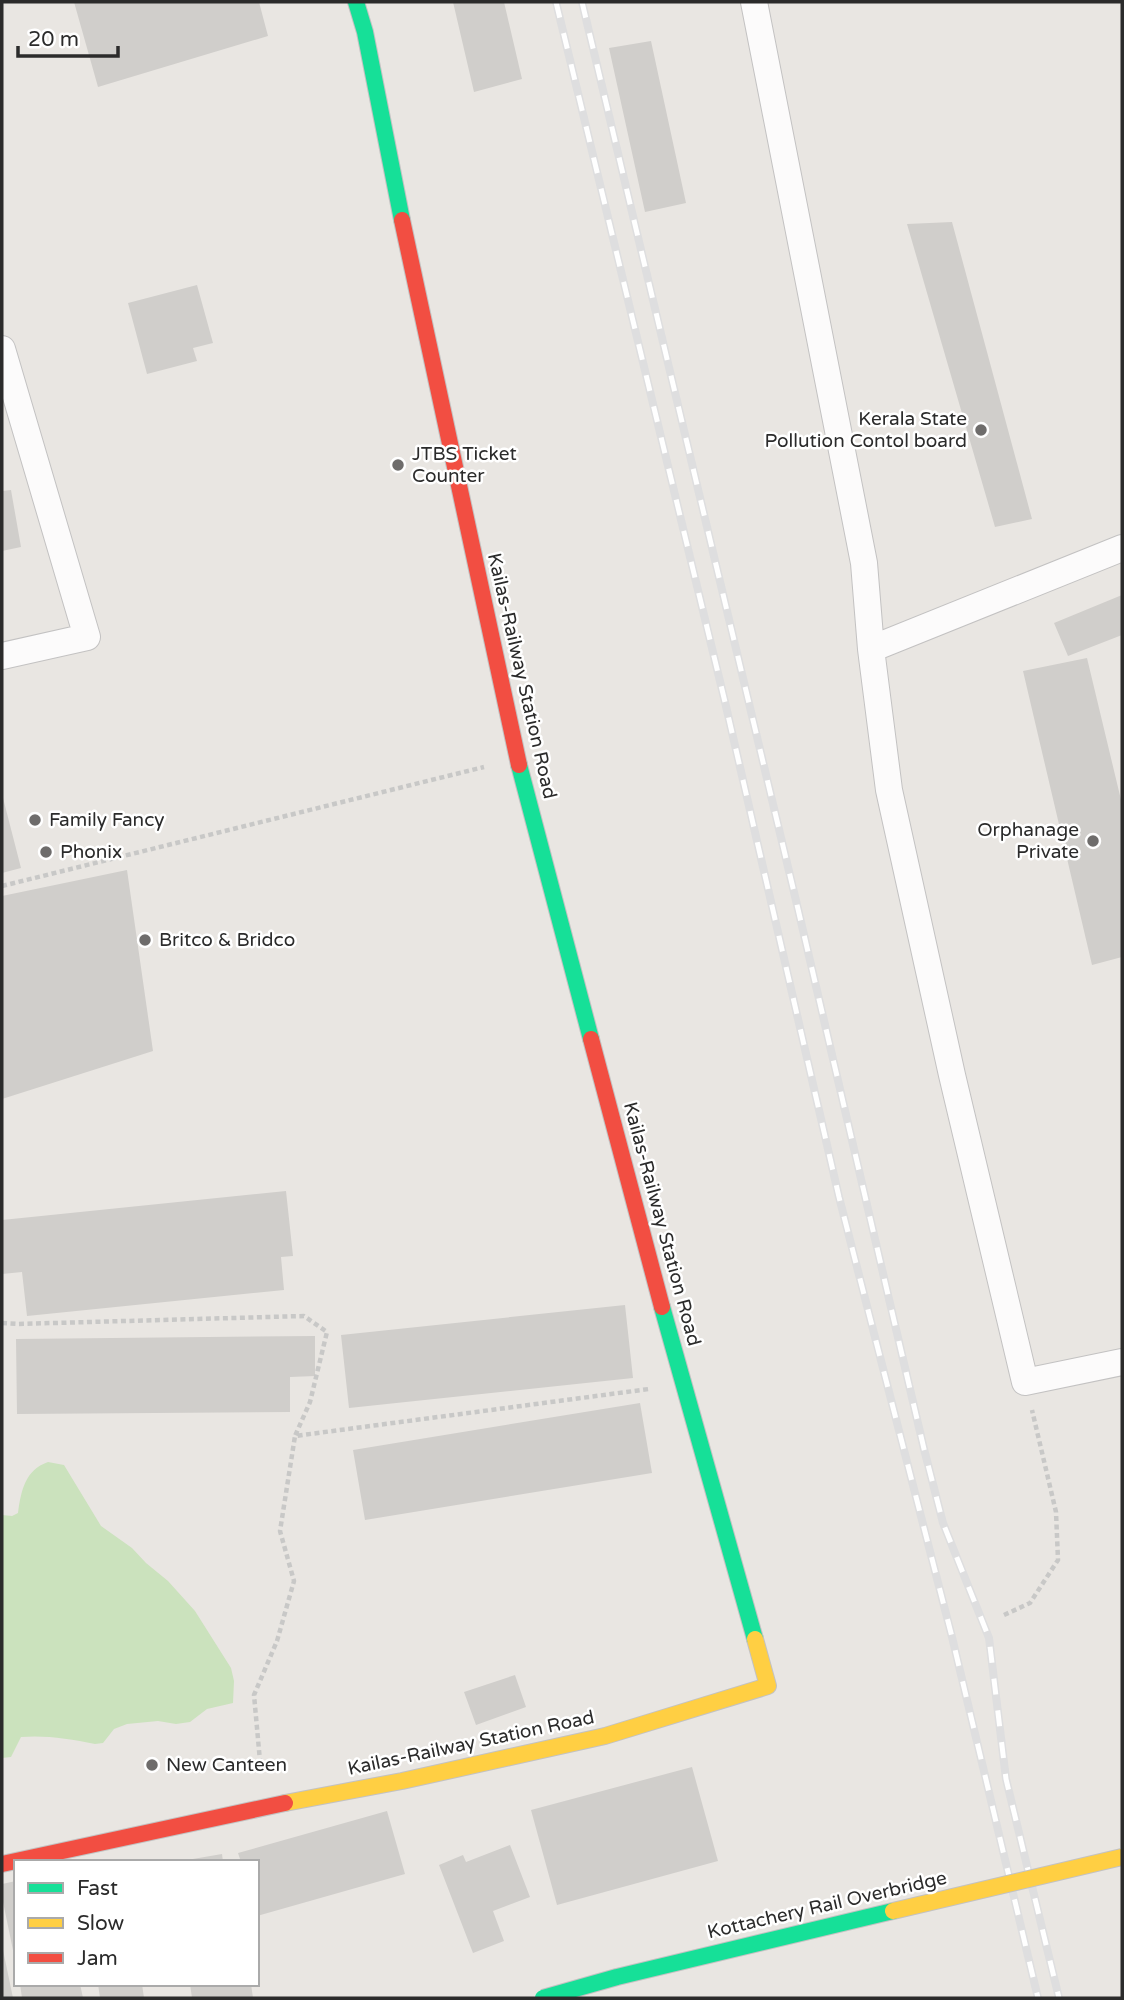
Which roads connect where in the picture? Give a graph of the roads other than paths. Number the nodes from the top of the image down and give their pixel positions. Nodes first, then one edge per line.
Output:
1 (356, 2) edge
2 (754, 2) edge
3 (2, 349) edge
4 (1122, 548) edge
5 (871, 649) junction
6 (2, 656) edge
7 (1122, 1362) edge
8 (1122, 1857) edge
9 (20, 1860) edge
10 (543, 1998) edge

1 - 9 street, Kailas-Railway Station Road
2 - 5 street
3 - 6 street
4 - 5 street
5 - 7 street
8 - 10 street, Kottachery Rail Overbridge, bridge

